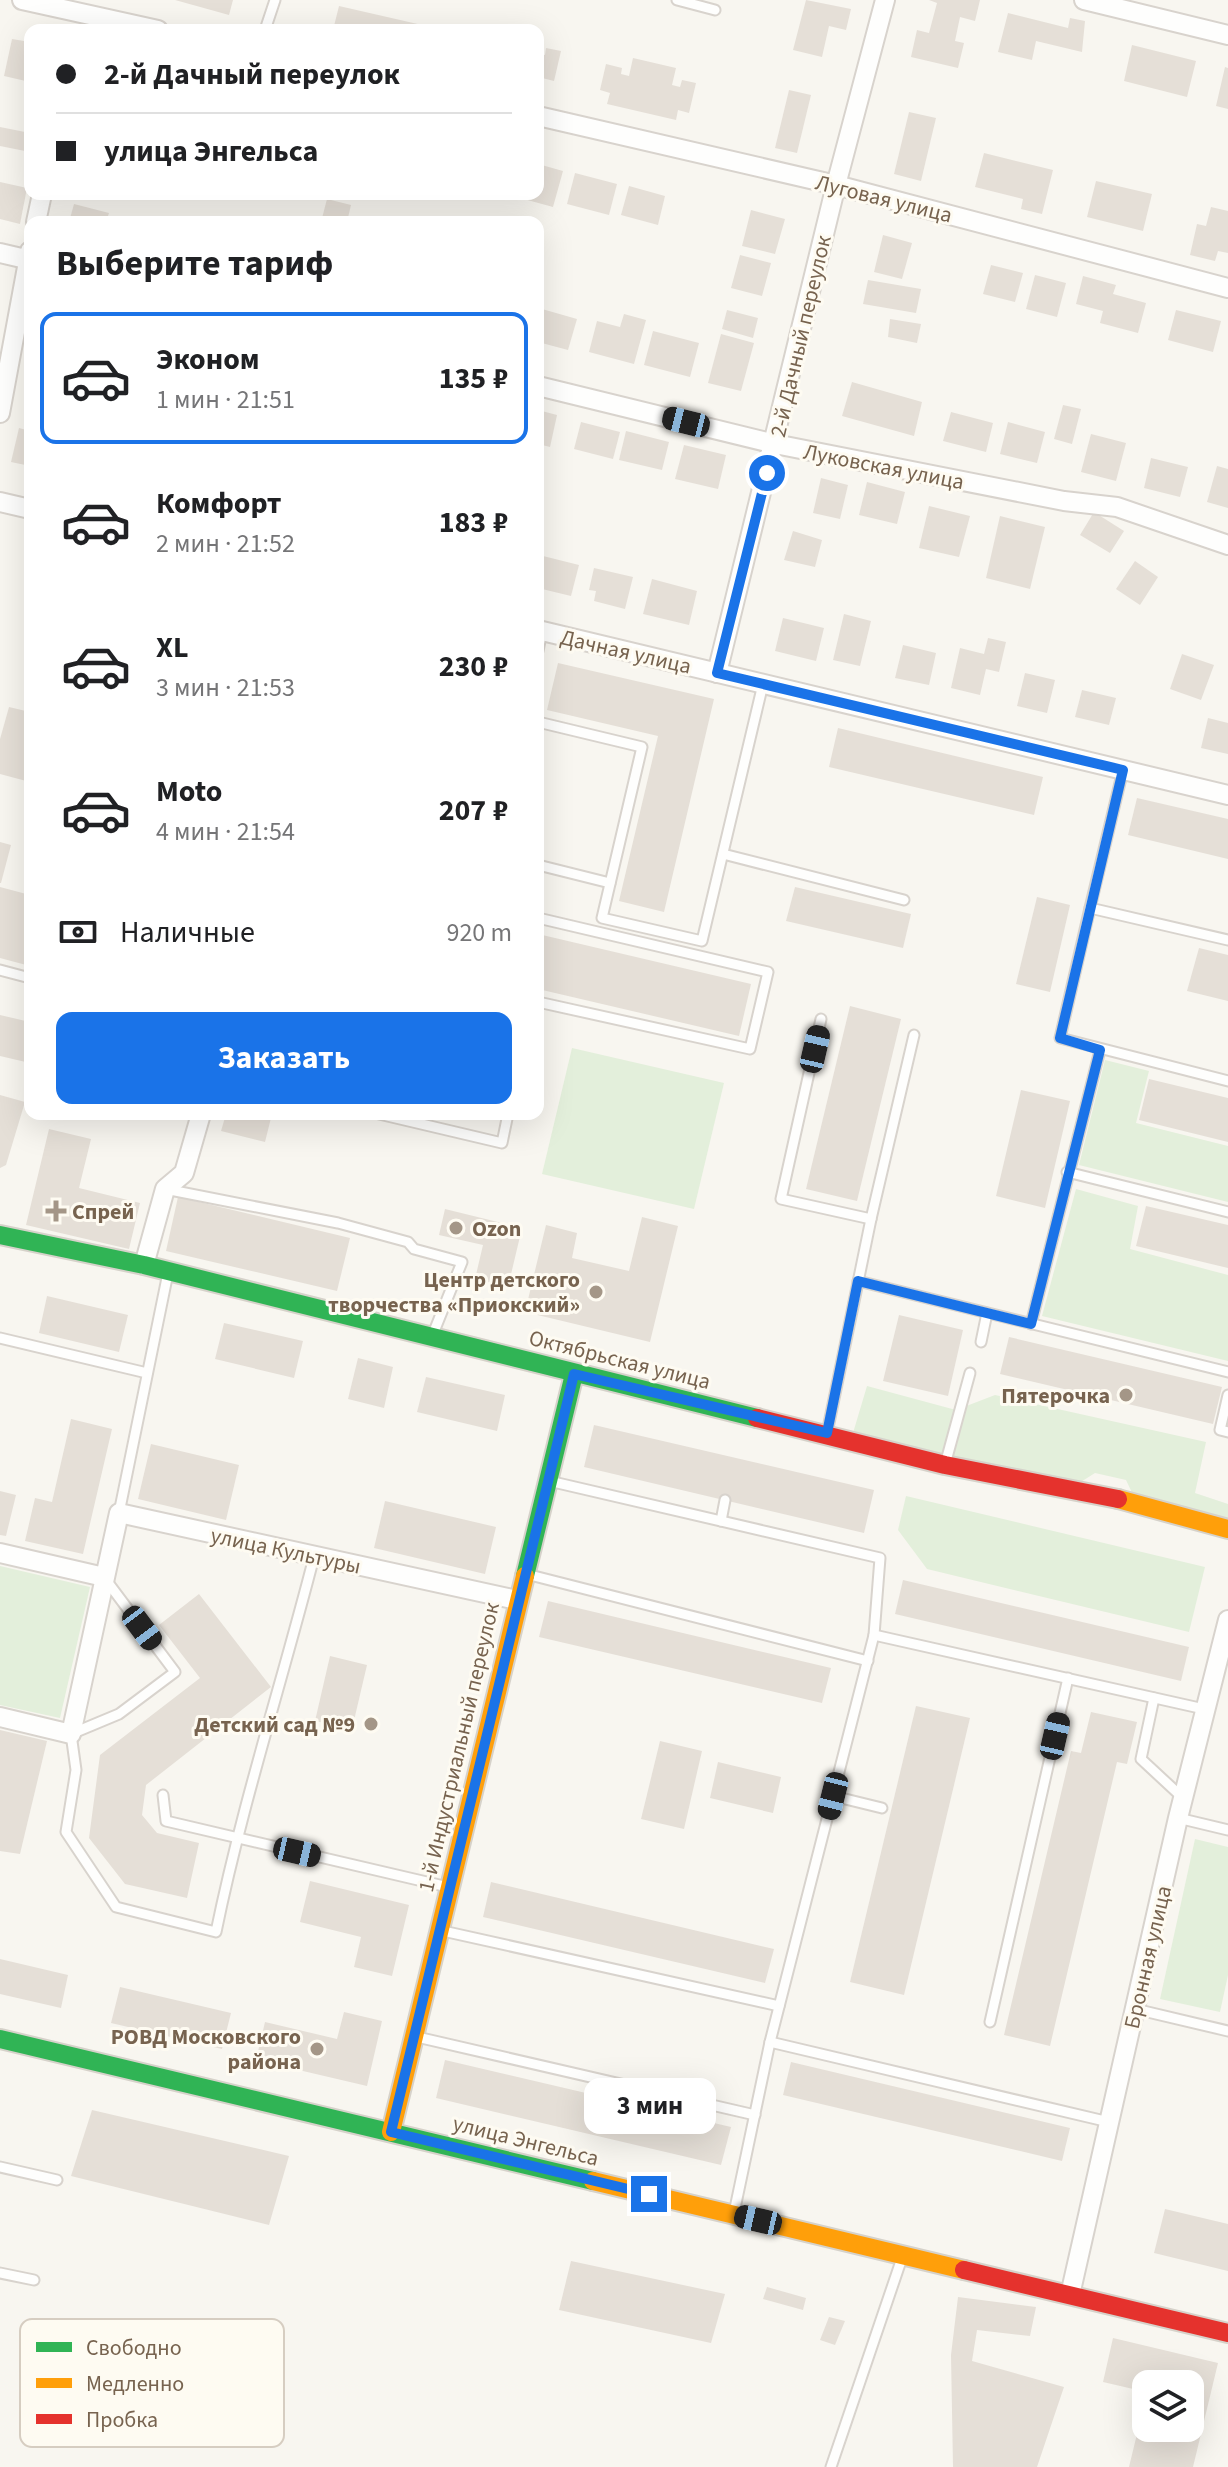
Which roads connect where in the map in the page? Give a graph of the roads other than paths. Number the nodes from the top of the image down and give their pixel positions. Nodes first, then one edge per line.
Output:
1 (22, 0) edge
2 (275, 0) edge
3 (677, 0) edge
4 (885, 0) edge
5 (1084, 0) edge
6 (715, 10) dead end
7 (77, 22) edge
8 (97, 24) edge
9 (267, 24) edge
10 (1228, 35) edge
11 (544, 117) edge
12 (836, 185) junction
13 (0, 253) edge
14 (24, 256) edge
15 (24, 284) edge
16 (1228, 288) edge
17 (544, 387) edge
18 (0, 413) edge
19 (775, 444) junction
20 (0, 502) edge
21 (24, 508) edge
22 (1228, 545) edge
23 (544, 632) edge
24 (717, 673) junction
25 (763, 684) junction
26 (544, 723) edge
27 (1123, 770) junction
28 (1228, 795) edge
29 (723, 854) junction
30 (544, 866) edge
31 (610, 883) junction
32 (904, 900) dead end
33 (1090, 908) junction
34 (544, 919) edge
35 (1228, 940) edge
36 (0, 970) edge
37 (24, 976) edge
38 (544, 1003) edge
39 (821, 1019) dead end
40 (914, 1035) dead end
41 (1100, 1050) junction
42 (1228, 1081) edge
43 (199, 1120) edge
44 (404, 1120) edge
45 (507, 1120) edge
46 (1067, 1172) junction
47 (165, 1189) junction
48 (1228, 1212) edge
49 (871, 1219) junction
50 (0, 1235) edge
51 (144, 1265) junction
52 (168, 1272) junction
53 (858, 1281) junction
54 (987, 1313) junction
55 (1031, 1324) junction
56 (432, 1337) junction
57 (0, 1338) edge
58 (981, 1342) dead end
59 (1228, 1372) edge
60 (147, 1373) junction
61 (970, 1373) dead end
62 (574, 1374) junction
63 (1228, 1395) edge
64 (1228, 1432) edge
65 (827, 1433) junction
66 (945, 1465) junction
67 (546, 1480) junction
68 (725, 1500) dead end
69 (119, 1513) junction
70 (721, 1521) junction
71 (1228, 1529) edge
72 (0, 1553) edge
73 (314, 1557) junction
74 (524, 1573) junction
75 (104, 1577) junction
76 (517, 1600) junction
77 (1228, 1620) edge
78 (874, 1635) junction
79 (868, 1661) junction
80 (1068, 1678) junction
81 (1154, 1698) junction
82 (1204, 1709) junction
83 (0, 1717) edge
84 (71, 1734) junction
85 (163, 1795) dead end
86 (833, 1796) junction
87 (1183, 1798) junction
88 (882, 1808) dead end
89 (1178, 1818) junction
90 (1228, 1830) edge
91 (236, 1838) junction
92 (449, 1887) junction
93 (439, 1930) junction
94 (779, 2006) junction
95 (1135, 2009) junction
96 (990, 2022) dead end
97 (1228, 2031) edge
98 (414, 2036) junction
99 (0, 2039) edge
100 (770, 2042) junction
101 (755, 2115) junction
102 (1109, 2122) junction
103 (391, 2132) junction
104 (0, 2167) edge
105 (57, 2180) dead end
106 (733, 2215) junction
107 (903, 2254) junction
108 (0, 2273) edge
109 (34, 2280) dead end
110 (1070, 2295) junction
111 (1228, 2333) edge
112 (831, 2467) edge

1 - 7 street
2 - 9 lane
3 - 6 lane
4 - 12 street, 2-й Дачный переулок
5 - 10 street
7 - 8 street
11 - 12 street, Луговая улица
12 - 16 street, Луговая улица
12 - 19 street, 2-й Дачный переулок
13 - 14 street
15 - 18 street
17 - 19 street, Луковская улица
19 - 22 street, Луковская улица
19 - 24 street, 2-й Дачный переулок
20 - 21 street
23 - 24 street, Дачная улица
24 - 25 street, Дачная улица
25 - 27 street, Дачная улица
25 - 29 lane
26 - 31 lane
27 - 28 street, Дачная улица
27 - 33 lane
29 - 31 lane
29 - 32 lane
30 - 31 lane
33 - 35 lane
33 - 41 lane
34 - 38 lane
36 - 37 lane
39 - 49 lane
40 - 49 lane
41 - 42 lane
41 - 46 lane
43 - 47 street
44 - 45 lane
46 - 48 lane
46 - 55 lane
47 - 51 street
47 - 56 lane
49 - 53 lane
50 - 51 street, Октябрьская улица
51 - 52 street, Октябрьская улица
52 - 56 street, Октябрьская улица
52 - 60 lane
53 - 54 lane
53 - 65 lane
54 - 55 lane
54 - 58 lane
55 - 59 lane
56 - 62 street, Октябрьская улица
57 - 60 lane
60 - 69 lane
61 - 66 lane
62 - 65 street, Октябрьская улица
62 - 67 street, 1-й Индустриальный переулок
63 - 64 lane
65 - 66 street, Октябрьская улица
66 - 71 street, Октябрьская улица
67 - 70 lane
67 - 74 street, 1-й Индустриальный переулок
68 - 70 lane
69 - 73 street, улица Культуры
69 - 75 street
70 - 78 lane
72 - 75 street
73 - 76 street, улица Культуры
73 - 91 lane
74 - 76 street, 1-й Индустриальный переулок
74 - 79 lane
75 - 84 street
75 - 84 lane
76 - 92 street, 1-й Индустриальный переулок
77 - 82 street, Бронная улица
78 - 79 lane
78 - 80 lane
79 - 86 lane
80 - 81 lane
80 - 96 lane
81 - 82 lane
81 - 87 lane
82 - 87 street, Бронная улица
83 - 84 street
84 - 91 lane
85 - 91 lane
86 - 88 lane
86 - 94 lane
87 - 89 street, Бронная улица
89 - 90 lane
89 - 95 street, Бронная улица
91 - 92 lane
92 - 93 street, 1-й Индустриальный переулок
93 - 94 lane
93 - 98 street, 1-й Индустриальный переулок
94 - 100 lane
95 - 97 lane
95 - 102 street, Бронная улица
98 - 101 lane
98 - 103 street, 1-й Индустриальный переулок
99 - 103 street, улица Энгельса
100 - 101 lane
100 - 102 lane
101 - 106 lane
102 - 110 street, Бронная улица
103 - 106 street, улица Энгельса
104 - 105 lane
106 - 107 street, улица Энгельса
107 - 110 street, улица Энгельса
107 - 112 lane
108 - 109 lane
110 - 111 street, улица Энгельса

